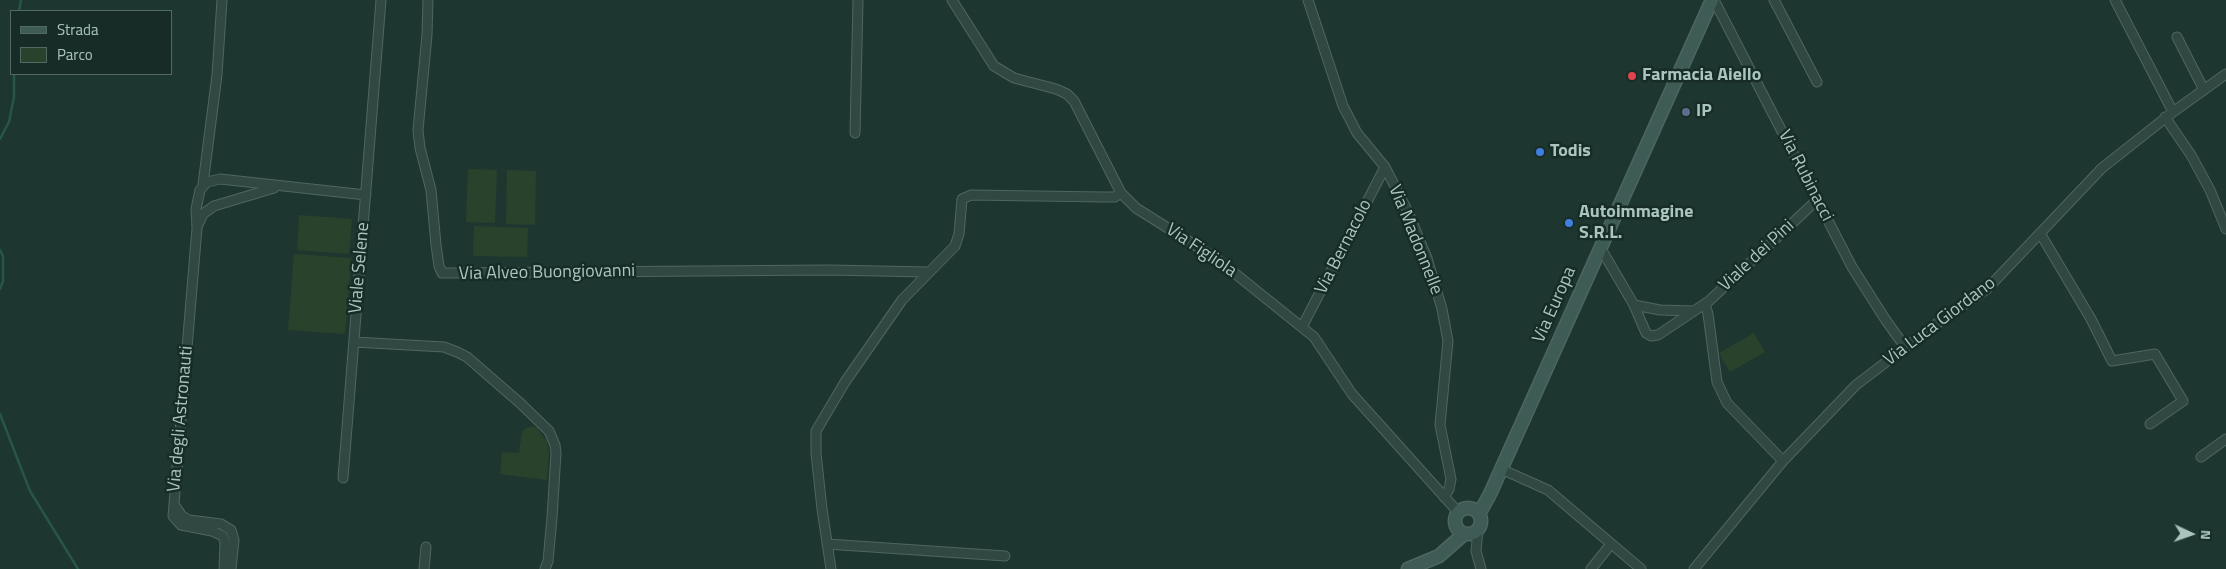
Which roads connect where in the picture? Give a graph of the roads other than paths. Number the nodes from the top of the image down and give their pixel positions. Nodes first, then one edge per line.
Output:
1 (222, 0) edge
2 (381, 0) edge
3 (428, 0) edge
4 (858, 0) edge
5 (952, 0) edge
6 (1308, 0) edge
7 (1713, 0) edge
8 (1774, 0) edge
9 (2114, 0) edge
10 (2177, 37) dead end
11 (2226, 74) edge
12 (1817, 82) dead end
13 (2204, 90) junction
14 (2169, 114) junction
15 (855, 133) dead end
16 (1385, 167) junction
17 (203, 184) junction
18 (280, 187) junction
19 (1121, 194) junction
20 (366, 195) junction
21 (1817, 200) junction
22 (197, 228) junction
23 (2226, 229) edge
24 (2040, 233) junction
25 (1600, 247) junction
26 (928, 272) junction
27 (1705, 304) junction
28 (1634, 305) junction
29 (1695, 311) junction
30 (1302, 327) junction
31 (354, 342) junction
32 (1906, 347) junction
33 (2150, 424) dead end
34 (2226, 439) edge
35 (2201, 457) dead end
36 (1782, 461) junction
37 (1501, 469) junction
38 (343, 478) dead end
39 (1444, 497) junction
40 (175, 506) junction
41 (1458, 512) junction
42 (1479, 514) junction
43 (1478, 530) junction
44 (1464, 534) junction
45 (827, 544) junction
46 (1611, 544) junction
47 (426, 548) dead end
48 (1005, 556) dead end
49 (547, 566) edge
50 (224, 569) edge
51 (231, 569) edge
52 (424, 569) edge
53 (830, 569) edge
54 (1408, 569) edge
55 (1481, 569) edge
56 (1591, 569) edge
57 (1641, 569) edge
58 (1694, 569) edge

1 - 17 street, Via degli Astronauti
2 - 20 street
3 - 26 street, Via Alveo Buongiovanni
4 - 15 street
5 - 19 street, Via Figliola
6 - 16 street, Via Madonnelle
7 - 21 street, Via Rubinacci
7 - 25 street, Via Europa
8 - 12 street
9 - 14 street
10 - 13 street
11 - 13 street, Via Luca Giordano
13 - 14 street, Via Luca Giordano
14 - 23 street
14 - 24 street, Via Luca Giordano
16 - 30 street, Via Bernacolo
16 - 39 street, Via Madonnelle
17 - 18 street
17 - 22 street, Via degli Astronauti
18 - 20 street
18 - 22 street
19 - 26 street
19 - 30 street, Via Figliola
20 - 31 street, Viale Selene
21 - 27 street, Viale dei Pini
21 - 32 street, Via Rubinacci
22 - 40 street, Via degli Astronauti
24 - 32 street, Via Luca Giordano
24 - 33 street
25 - 28 street, Viale dei Pini
25 - 37 street, Via Europa
26 - 45 street
27 - 29 street, Viale dei Pini
27 - 36 street
28 - 29 street
28 - 29 street, Viale dei Pini
30 - 39 street, Via Figliola
31 - 38 street, Viale Selene
31 - 49 street
32 - 36 street, Via Luca Giordano
34 - 35 street
36 - 58 street, Via Luca Giordano
37 - 42 street, Via Europa
37 - 46 street
39 - 41 street, Via Figliola
40 - 50 street
40 - 51 street, Via degli Astronauti
41 - 42 street
41 - 44 street
42 - 43 street
43 - 44 street
43 - 55 street
44 - 54 street
45 - 48 street
45 - 53 street
46 - 56 street
46 - 57 street
47 - 52 street

